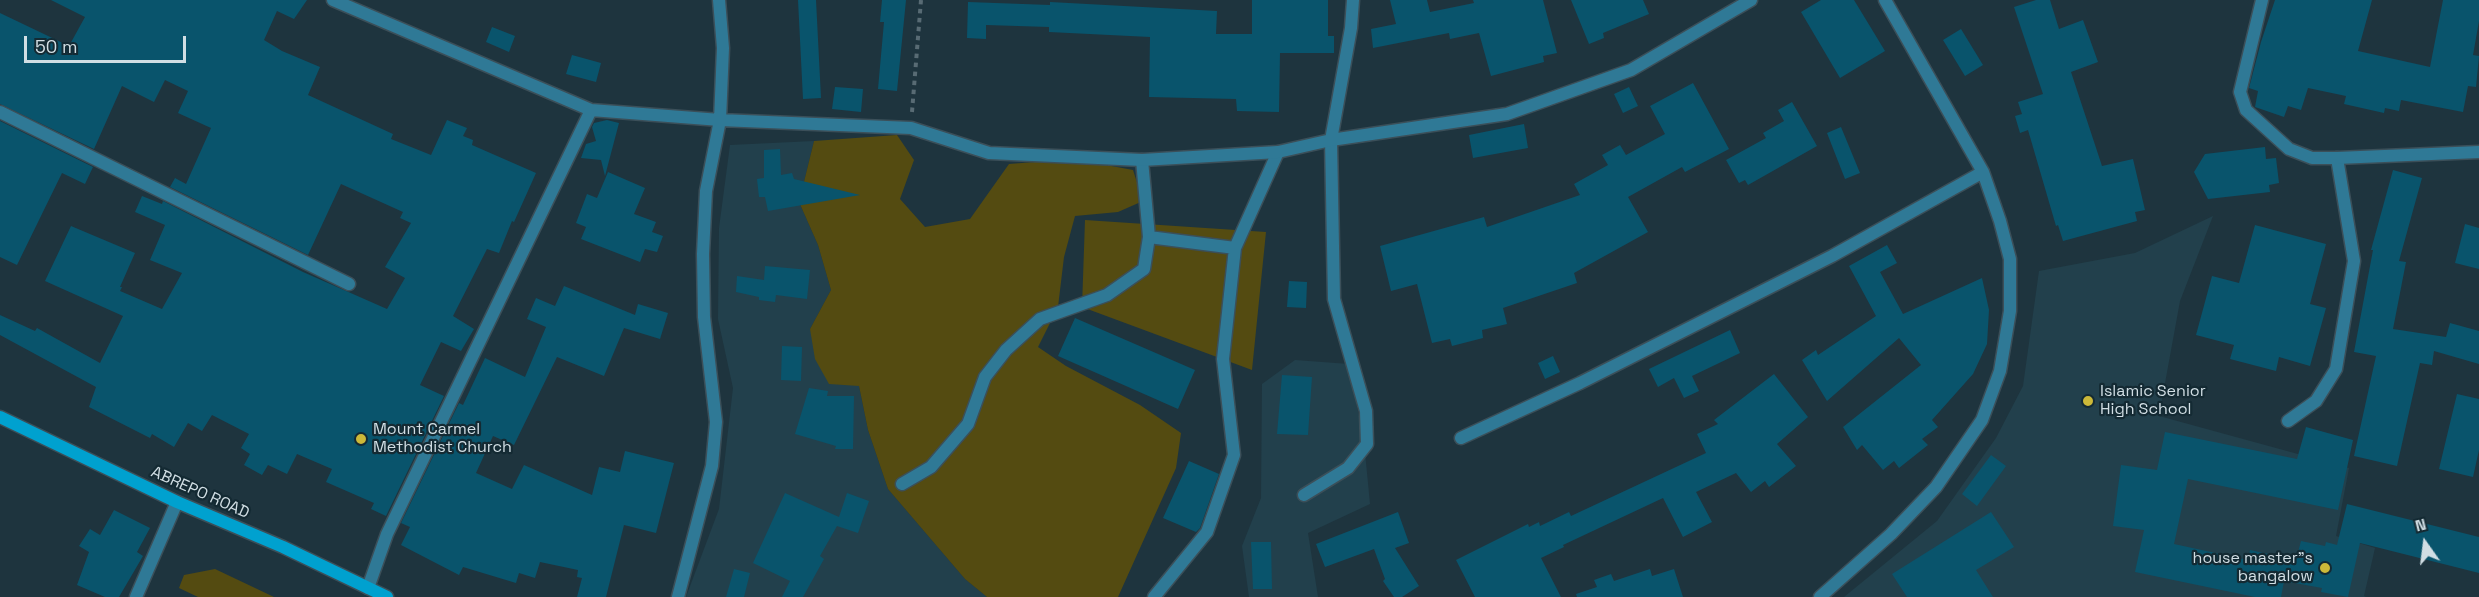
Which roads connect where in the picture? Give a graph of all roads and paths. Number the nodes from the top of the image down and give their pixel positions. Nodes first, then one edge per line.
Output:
1 (333, 0) edge
2 (719, 0) edge
3 (921, 0) edge
4 (1353, 0) edge
5 (1751, 0) edge
6 (1885, 0) edge
7 (2262, 0) edge
8 (591, 110) junction
9 (0, 112) edge
10 (720, 120) junction
11 (911, 128) junction
12 (1330, 140) junction
13 (1278, 152) junction
14 (2479, 152) edge
15 (2337, 158) junction
16 (1142, 160) junction
17 (1983, 172) junction
18 (1149, 237) junction
19 (1235, 248) junction
20 (349, 284) dead end
21 (0, 417) edge
22 (2288, 421) dead end
23 (1461, 438) dead end
24 (902, 484) dead end
25 (1304, 495) dead end
26 (177, 502) junction
27 (368, 588) junction
28 (136, 597) edge
29 (387, 597) edge
30 (678, 597) edge
31 (1154, 597) edge
32 (1821, 597) edge

1 - 8 street
2 - 10 street
3 - 11 path
4 - 12 street
5 - 12 street
6 - 17 street
7 - 15 street
8 - 10 street
8 - 27 street
9 - 20 street
10 - 11 street
10 - 30 street
11 - 16 street
12 - 13 street
12 - 25 street
13 - 16 street
13 - 19 street
14 - 15 street
15 - 22 street
16 - 18 street
17 - 23 street
17 - 32 street
18 - 19 street
18 - 24 street
19 - 31 street
21 - 26 main road, ABREPO ROAD
26 - 27 main road, ABREPO ROAD
26 - 28 street
27 - 29 main road, ABREPO ROAD

